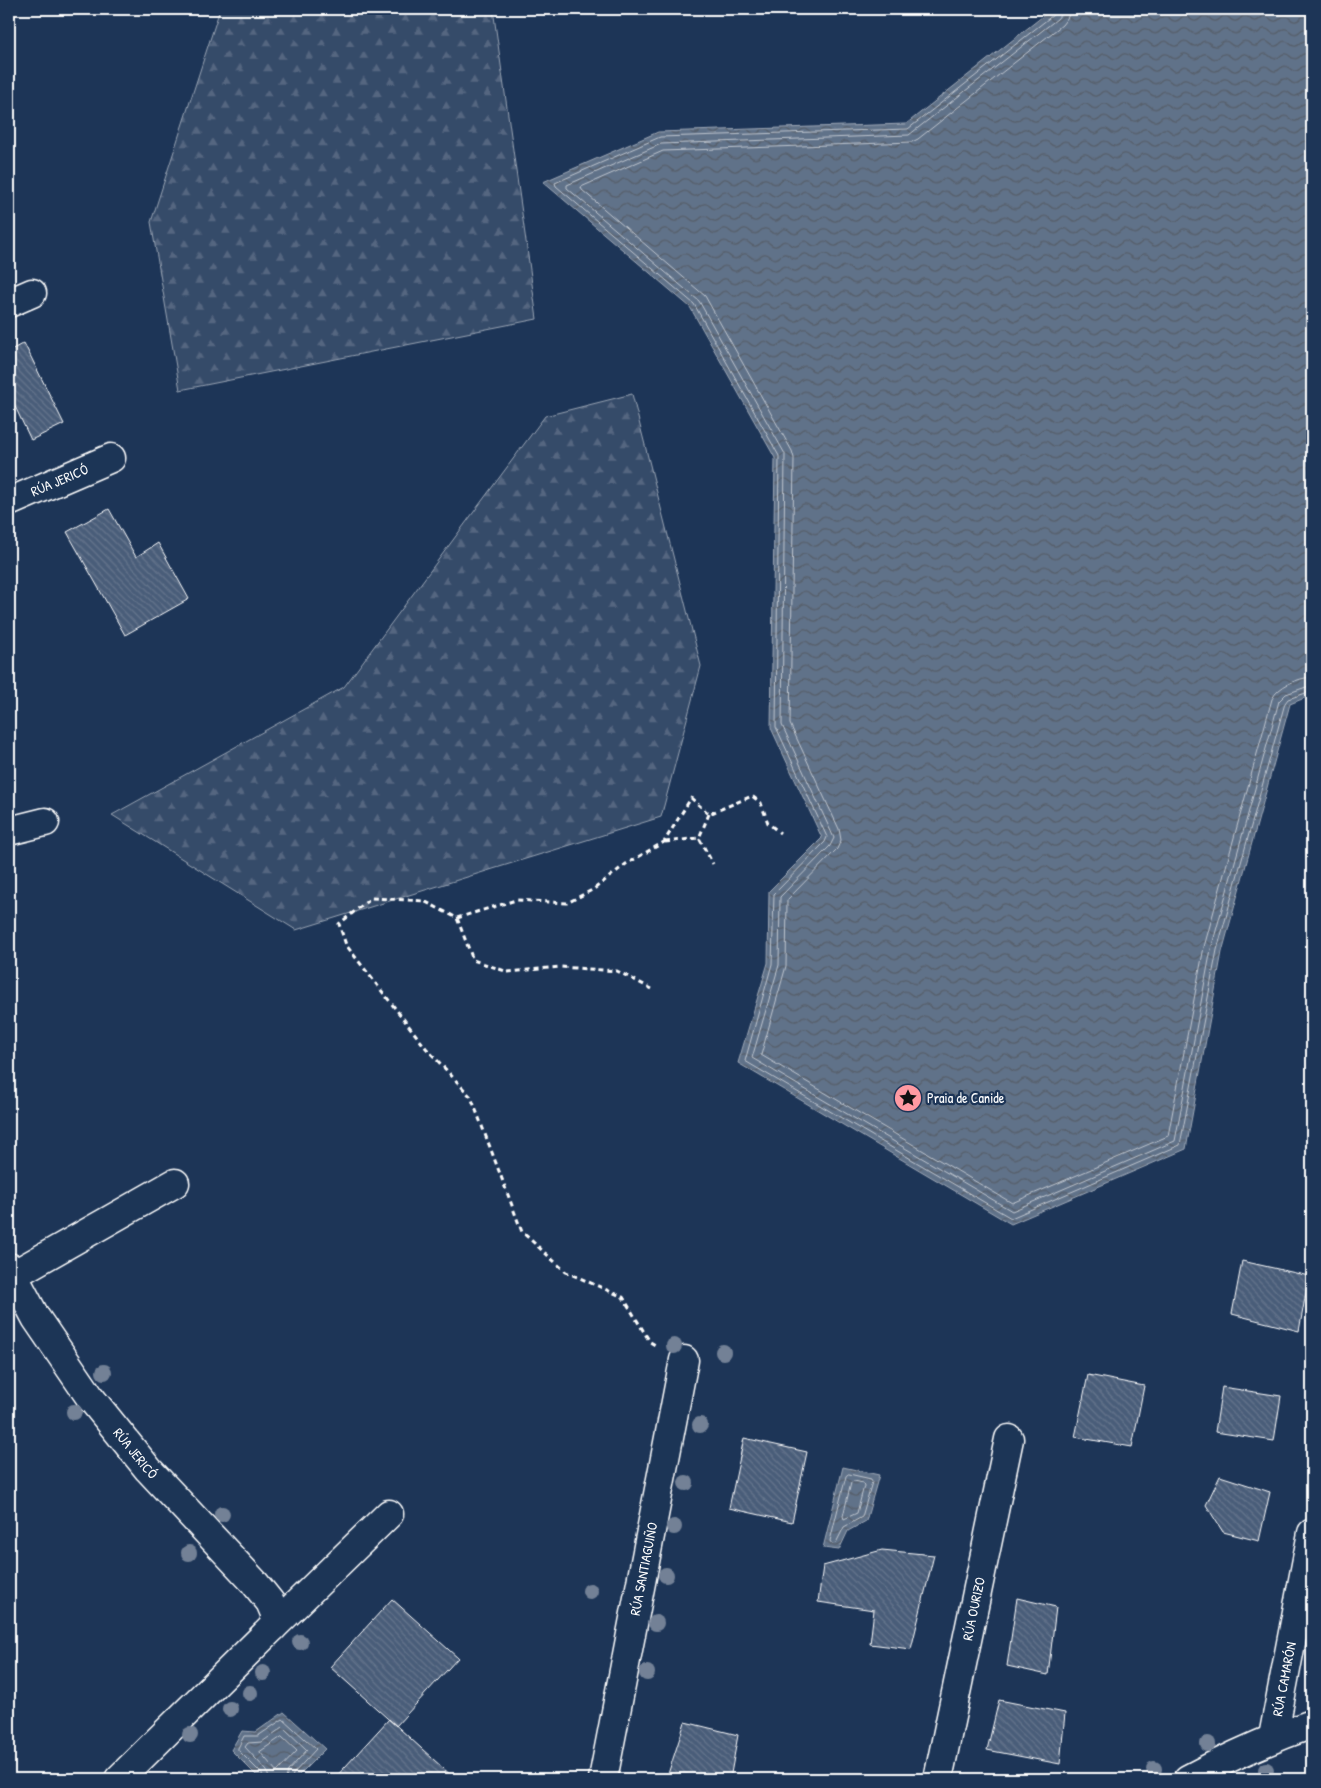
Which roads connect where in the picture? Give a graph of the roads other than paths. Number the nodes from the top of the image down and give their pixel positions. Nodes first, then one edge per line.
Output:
1 (111, 458) dead end
2 (9, 502) edge
3 (45, 822) dead end
4 (9, 831) edge
5 (175, 1183) dead end
6 (10, 1275) edge
7 (684, 1360) road end
8 (1009, 1439) dead end
9 (389, 1514) dead end
10 (1312, 1532) edge
11 (273, 1627) junction
12 (1312, 1724) edge
13 (1273, 1737) junction
14 (119, 1779) edge
15 (603, 1779) edge
16 (938, 1779) edge
17 (1188, 1779) edge

1 - 2 street, RÚA JERICÓ
3 - 4 street
5 - 6 street
6 - 11 street, RÚA JERICÓ
7 - 15 street, RÚA SANTIAGUIÑO
8 - 16 street, RÚA OURIZO
9 - 11 street
10 - 13 street, RÚA CAMARÓN
11 - 14 street
12 - 13 street
13 - 17 street

